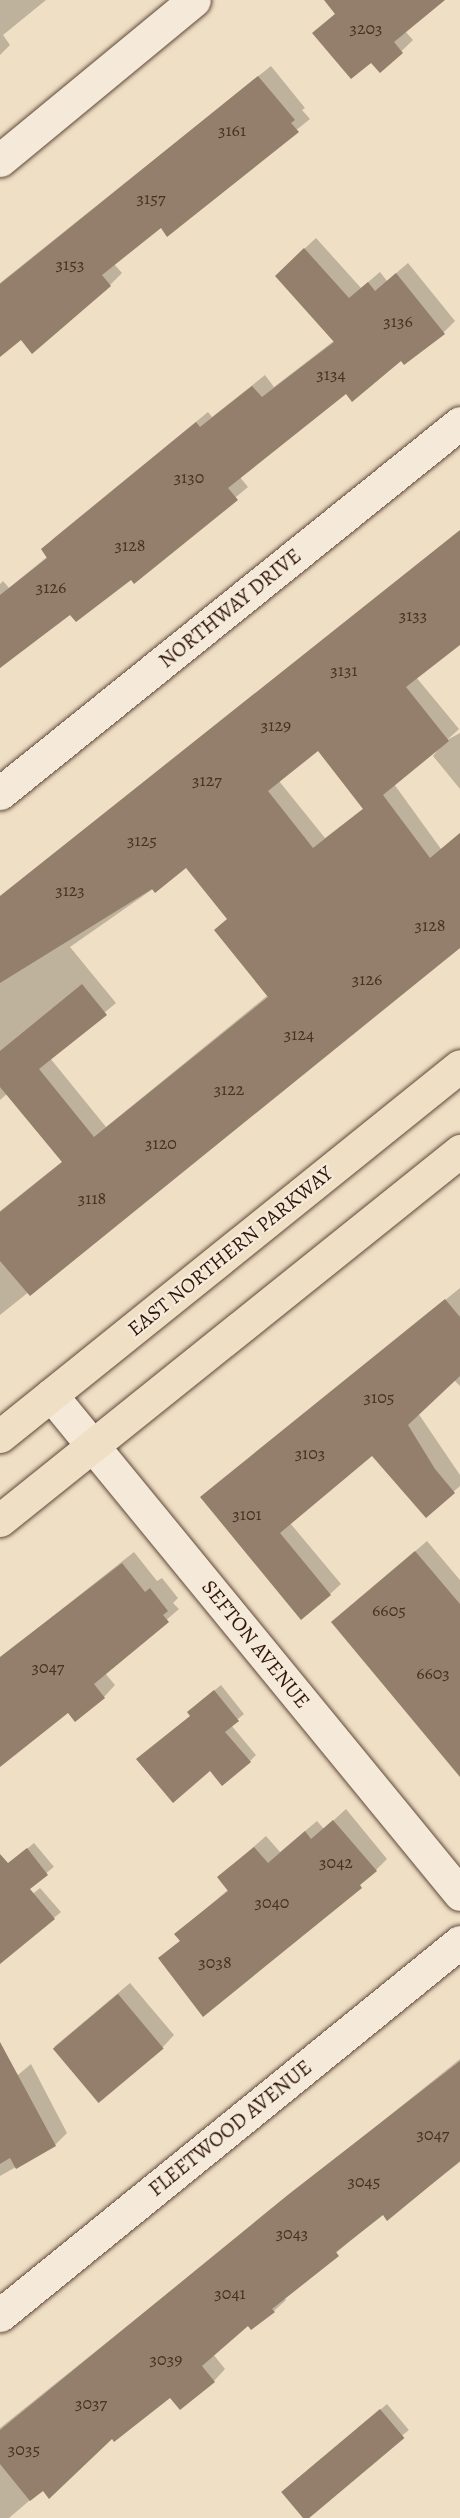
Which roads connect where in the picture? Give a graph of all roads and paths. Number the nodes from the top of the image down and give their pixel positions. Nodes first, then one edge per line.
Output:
1 (194, 0) edge
2 (0, 160) edge
3 (460, 423) edge
4 (0, 793) edge
5 (460, 1066) edge
6 (460, 1150) edge
7 (51, 1395) junction
8 (0, 1436) edge
9 (93, 1446) junction
10 (0, 1520) edge
11 (460, 1893) edge
12 (460, 1942) edge
13 (0, 2315) edge

1 - 2 street
3 - 4 street, NORTHWAY DRIVE
5 - 7 main road, EAST NORTHERN PARKWAY
6 - 9 main road
7 - 8 main road, EAST NORTHERN PARKWAY
7 - 9 street, SEFTON AVENUE
9 - 10 main road
9 - 11 street, SEFTON AVENUE
12 - 13 street, FLEETWOOD AVENUE

